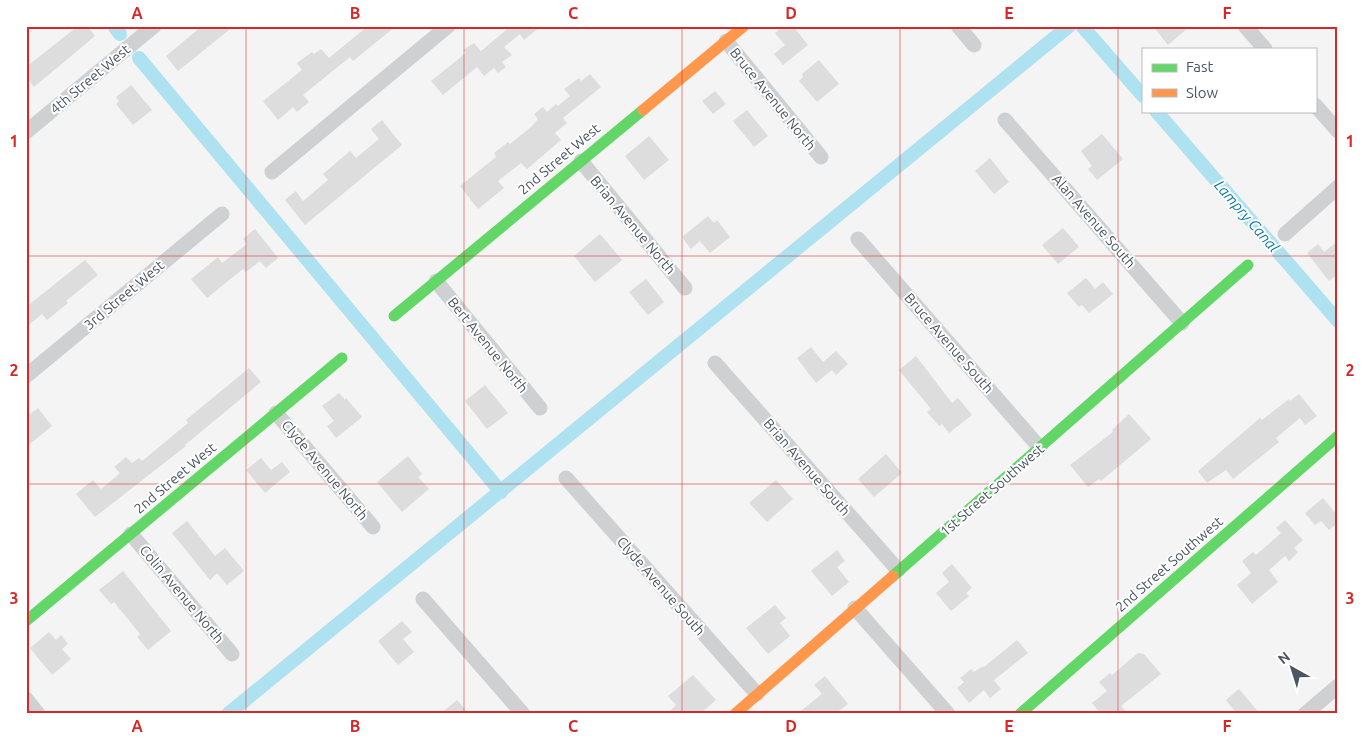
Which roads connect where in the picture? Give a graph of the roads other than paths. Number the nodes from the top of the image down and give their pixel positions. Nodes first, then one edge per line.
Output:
1 (154, 26) edge
2 (448, 26) edge
3 (744, 26) edge
4 (958, 26) edge
5 (1246, 26) edge
6 (726, 41) junction
7 (974, 45) dead end
8 (1264, 48) edge
9 (1316, 106) edge
10 (1005, 120) dead end
11 (1338, 131) edge
12 (26, 132) edge
13 (821, 157) dead end
14 (581, 161) junction
15 (272, 172) dead end
16 (1338, 187) edge
17 (222, 214) dead end
18 (1285, 234) dead end
19 (858, 239) dead end
20 (1248, 265) dead end
21 (436, 281) junction
22 (685, 288) dead end
23 (394, 316) dead end
24 (1182, 322) junction
25 (342, 358) dead end
26 (716, 363) dead end
27 (26, 376) edge
28 (540, 408) dead end
29 (276, 413) junction
30 (1338, 436) edge
31 (1040, 448) junction
32 (566, 478) dead end
33 (373, 527) dead end
34 (131, 534) junction
35 (898, 570) junction
36 (423, 599) dead end
37 (855, 608) junction
38 (26, 621) edge
39 (232, 654) dead end
40 (1338, 686) edge
41 (757, 694) junction
42 (26, 700) edge
43 (38, 714) edge
44 (524, 714) edge
45 (735, 714) edge
46 (948, 714) edge
47 (1020, 714) edge
48 (1305, 714) edge

1 - 12 street, 4th Street West
2 - 15 street
3 - 6 street, 2nd Street West
4 - 7 street
5 - 8 street
6 - 13 street, Bruce Avenue North
6 - 14 street, 2nd Street West
9 - 11 street
10 - 24 street, Alan Avenue South
14 - 21 street, 2nd Street West
14 - 22 street, Brian Avenue North
16 - 18 street
17 - 27 street, 3rd Street West
19 - 31 street, Bruce Avenue South
20 - 24 street, 1st Street Southwest
21 - 23 street, 2nd Street West
21 - 28 street, Bert Avenue North
24 - 31 street, 1st Street Southwest
25 - 29 street, 2nd Street West
26 - 35 street, Brian Avenue South
29 - 33 street, Clyde Avenue North
29 - 34 street, 2nd Street West
30 - 47 street, 2nd Street Southwest
31 - 35 street, 1st Street Southwest
32 - 41 street, Clyde Avenue South
34 - 38 street, 2nd Street West
34 - 39 street, Colin Avenue North
35 - 37 street, 1st Street Southwest
36 - 44 street
37 - 41 street, 1st Street Southwest
37 - 46 street
40 - 48 street
41 - 45 street, 1st Street Southwest
42 - 43 street

